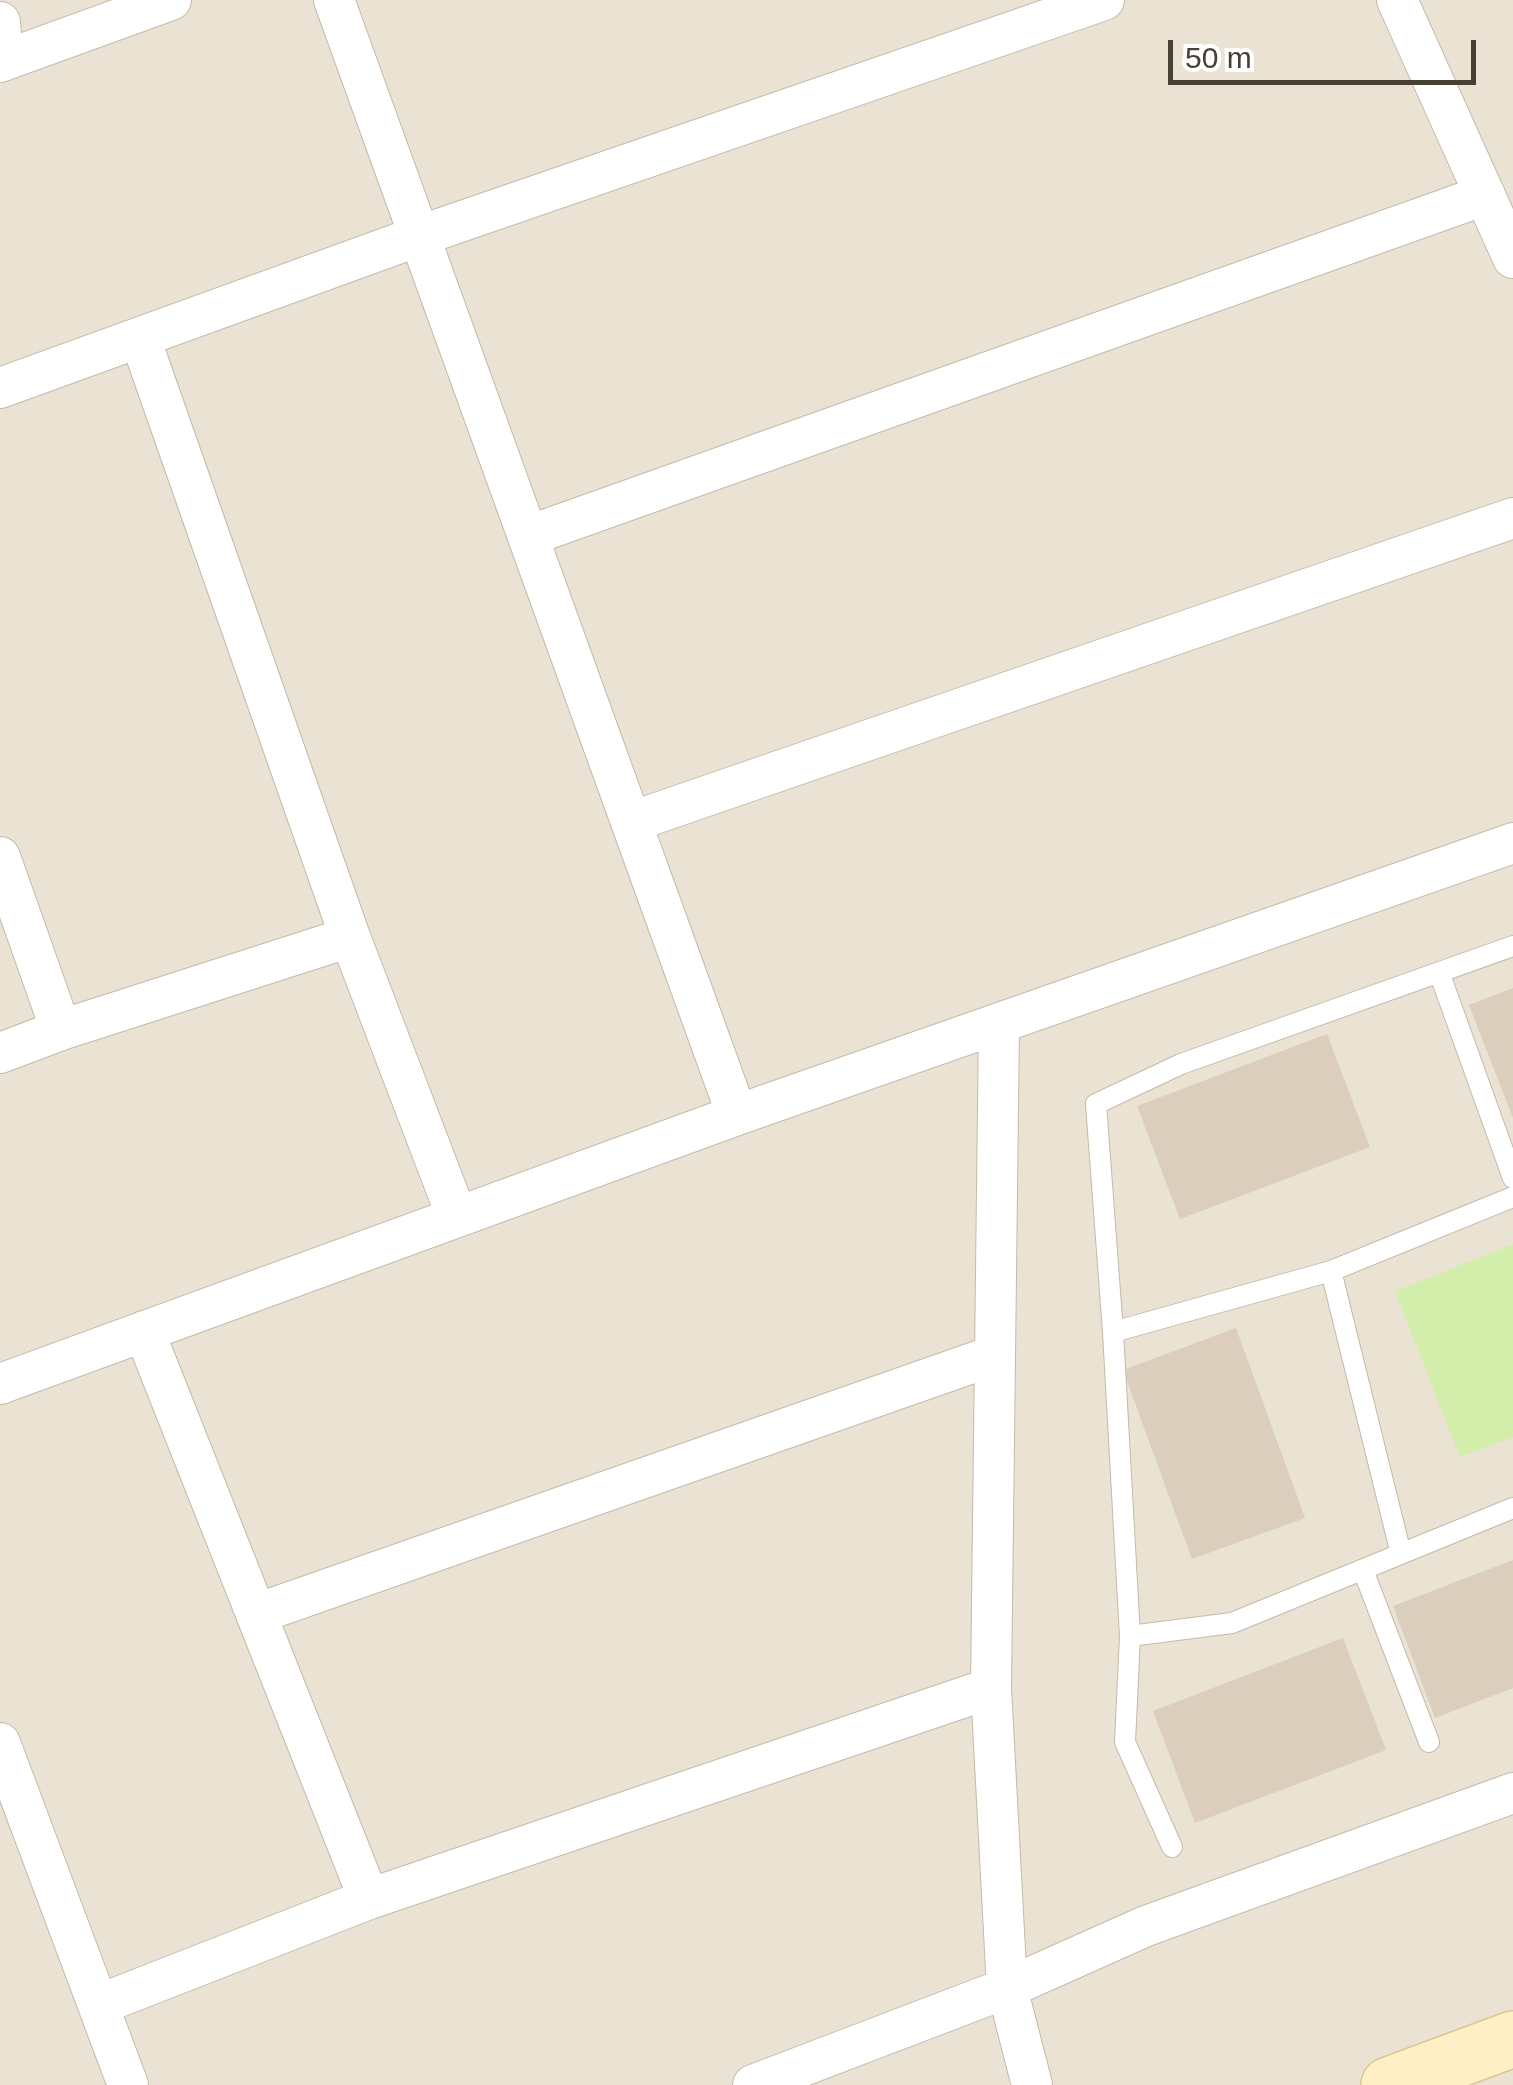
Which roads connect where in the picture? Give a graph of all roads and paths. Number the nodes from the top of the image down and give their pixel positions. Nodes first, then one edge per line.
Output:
1 (171, 0) edge
2 (334, 0) edge
3 (1104, 0) edge
4 (1396, 0) edge
5 (1, 48) edge
6 (1485, 195) junction
7 (420, 236) junction
8 (1513, 258) edge
9 (140, 338) junction
10 (0, 388) edge
11 (1513, 518) edge
12 (528, 536) junction
13 (632, 822) junction
14 (1513, 844) edge
15 (0, 857) edge
16 (350, 937) junction
17 (1513, 946) edge
18 (1439, 972) junction
19 (1000, 1024) junction
20 (61, 1030) junction
21 (0, 1053) edge
22 (737, 1114) junction
23 (1513, 1178) edge
24 (1513, 1197) edge
25 (457, 1217) junction
26 (1330, 1271) junction
27 (144, 1331) junction
28 (1113, 1332) junction
29 (996, 1355) junction
30 (0, 1384) edge
31 (1513, 1508) edge
32 (1401, 1554) junction
33 (1363, 1570) junction
34 (256, 1614) junction
35 (1130, 1636) junction
36 (992, 1688) junction
37 (1430, 1742) dead end
38 (0, 1743) edge
39 (1513, 1793) edge
40 (1172, 1847) dead end
41 (369, 1899) junction
42 (1008, 1988) junction
43 (98, 2006) junction
44 (1513, 2039) edge
45 (128, 2085) edge
46 (753, 2085) edge
47 (1032, 2085) edge
48 (1390, 2085) edge

1 - 5 street
2 - 7 street
3 - 7 street
4 - 6 street
6 - 8 street
6 - 12 street
7 - 9 street
7 - 12 street
9 - 10 street
9 - 16 street
11 - 13 street
12 - 13 street
13 - 22 street
14 - 19 street
15 - 20 street
16 - 20 street
16 - 25 street
17 - 18 lane
18 - 23 lane
18 - 28 lane
19 - 22 street
19 - 29 street
20 - 21 street
22 - 25 street
24 - 26 lane
25 - 27 street
26 - 28 lane
26 - 32 lane
27 - 30 street
27 - 34 street
28 - 35 lane
29 - 34 street
29 - 36 street
31 - 32 lane
32 - 33 lane
33 - 35 lane
33 - 37 lane
34 - 41 street
35 - 40 lane
36 - 41 street
36 - 42 street
38 - 43 street
39 - 42 street
41 - 43 street
42 - 46 street
42 - 47 street
43 - 45 street
44 - 48 main road

